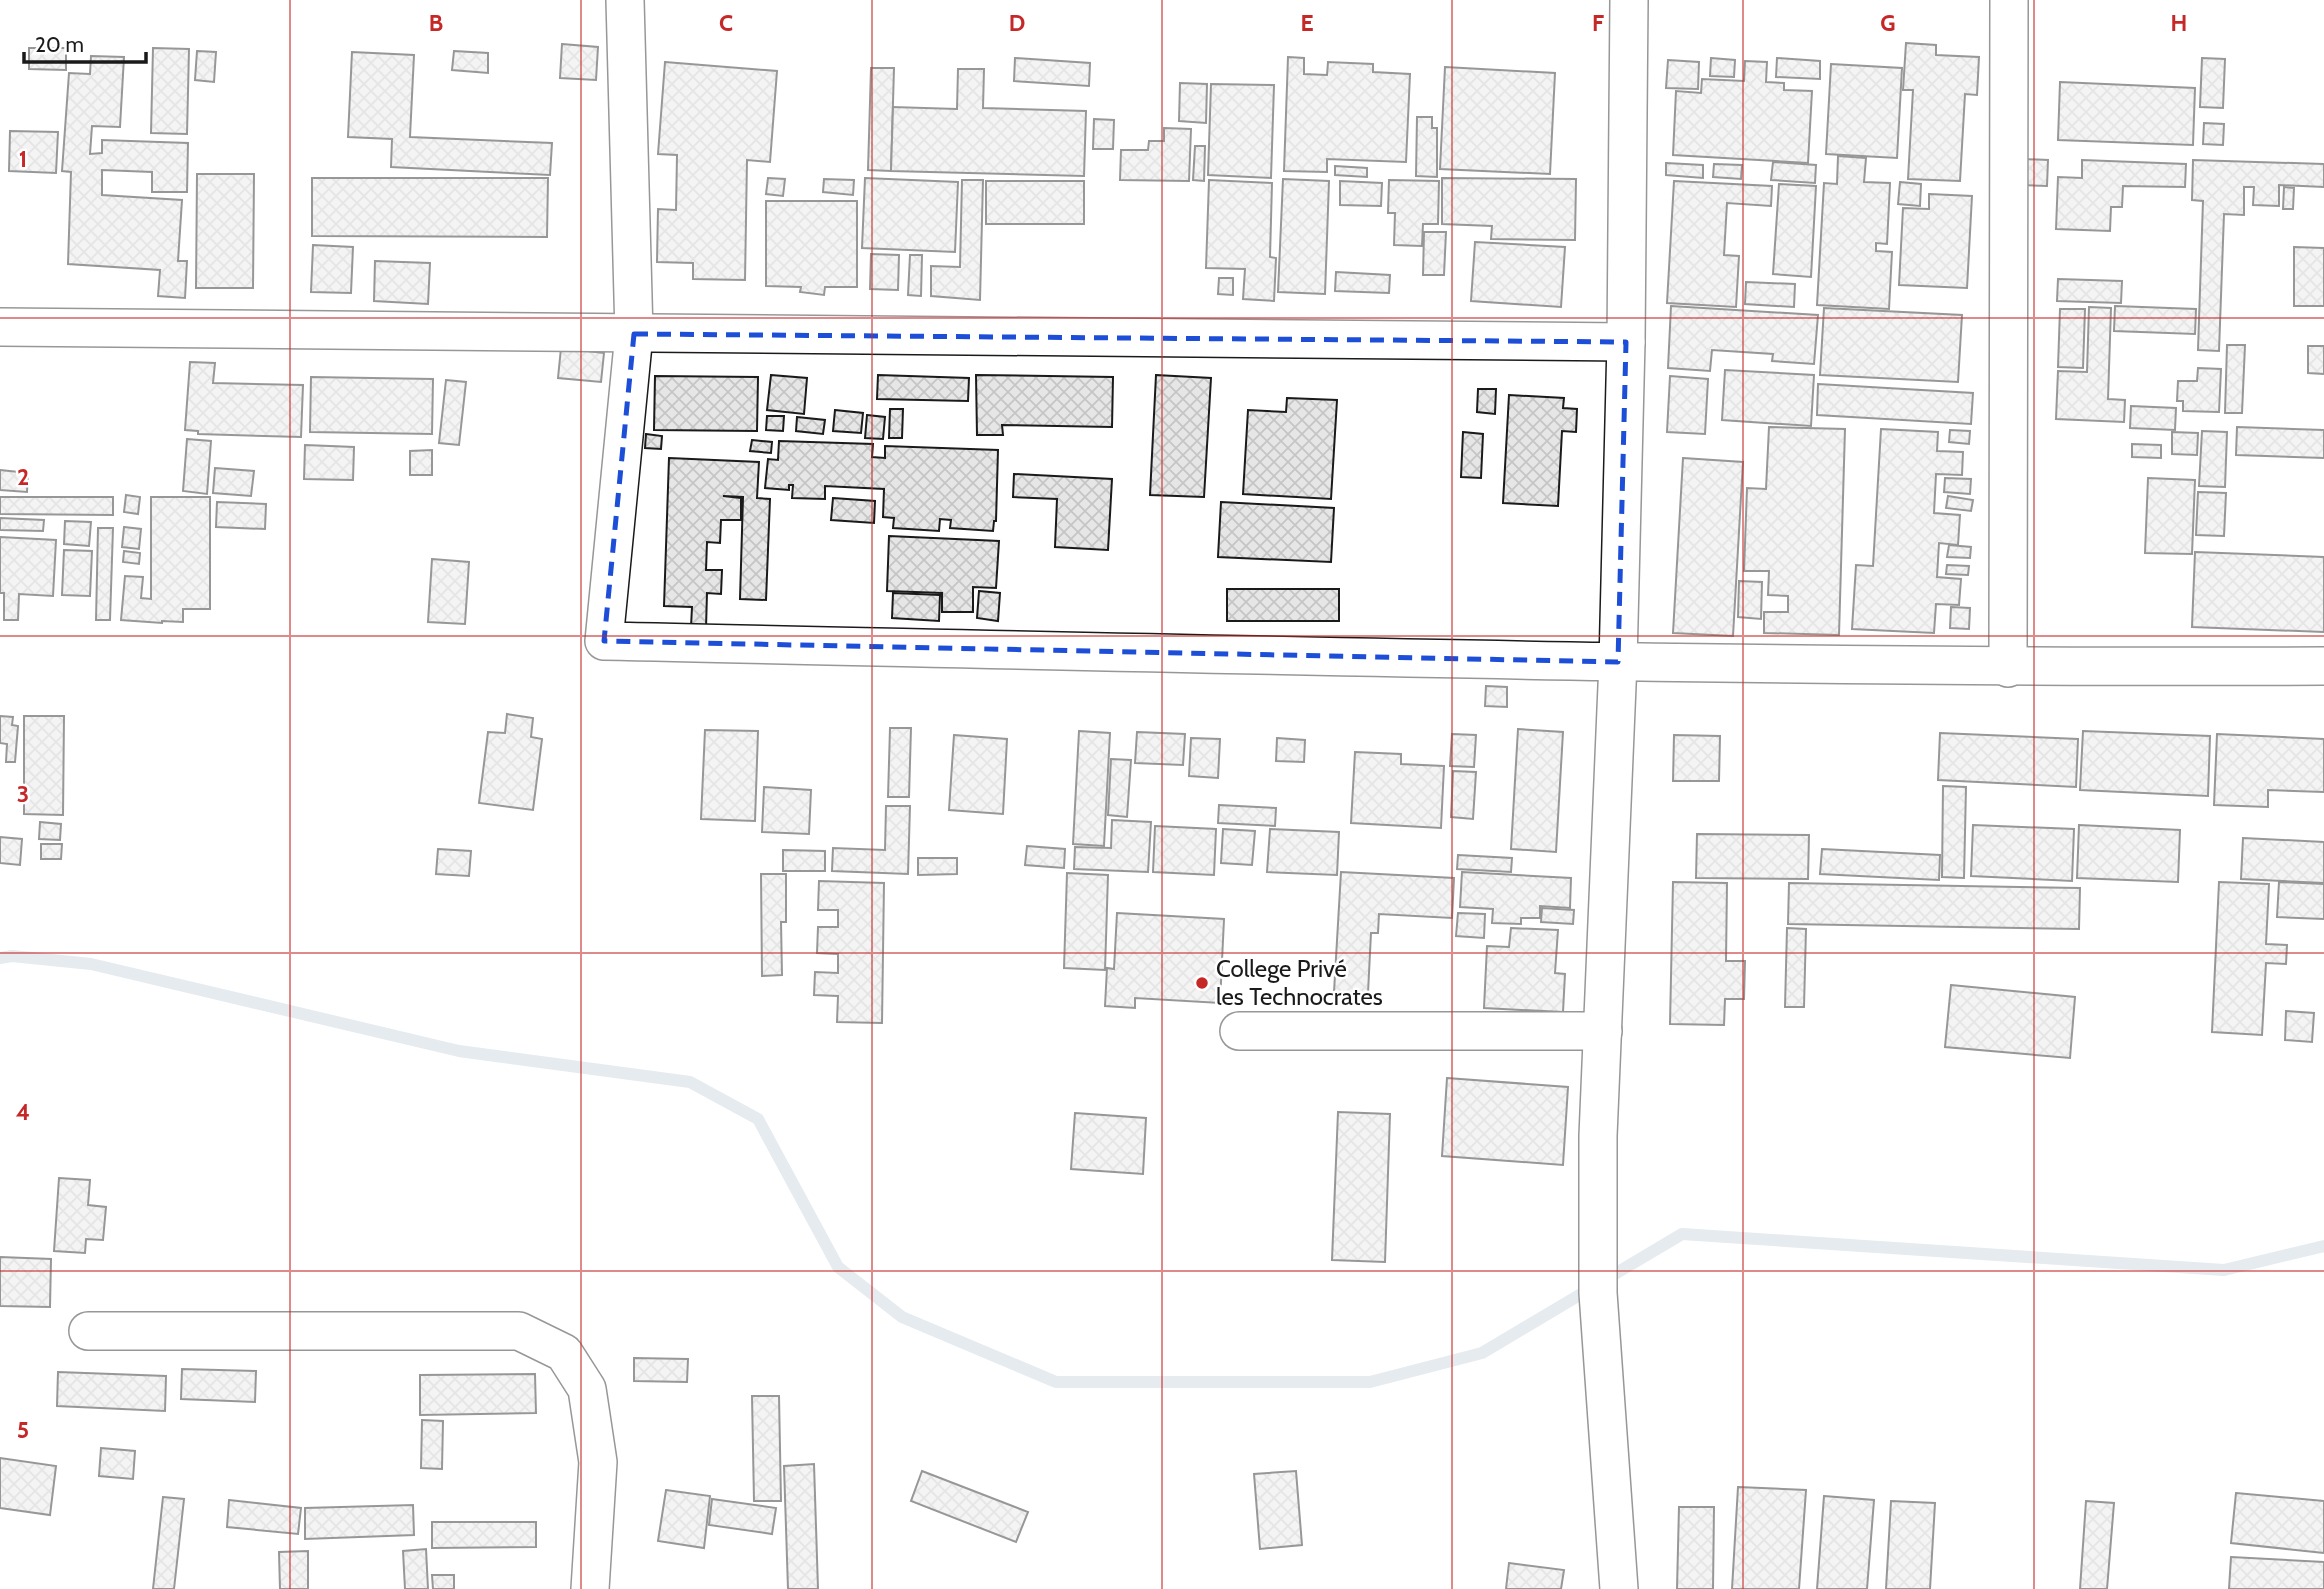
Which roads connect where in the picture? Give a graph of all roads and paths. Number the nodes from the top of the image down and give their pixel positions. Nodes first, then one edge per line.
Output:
1 (625, 0) edge
2 (1629, 0) edge
3 (2009, 0) edge
4 (0, 327) edge
5 (634, 334) junction
6 (1626, 342) junction
7 (1618, 663) junction
8 (2324, 666) edge
9 (2008, 668) junction
10 (1239, 1031) dead end
11 (1603, 1031) junction
12 (88, 1331) dead end
13 (590, 1589) edge
14 (1619, 1589) edge

1 - 5 street
2 - 6 street
3 - 9 street
4 - 5 street
5 - 6 street
5 - 7 street
6 - 7 street
7 - 9 street
7 - 11 street
8 - 9 street
10 - 11 street
11 - 14 street
12 - 13 street

